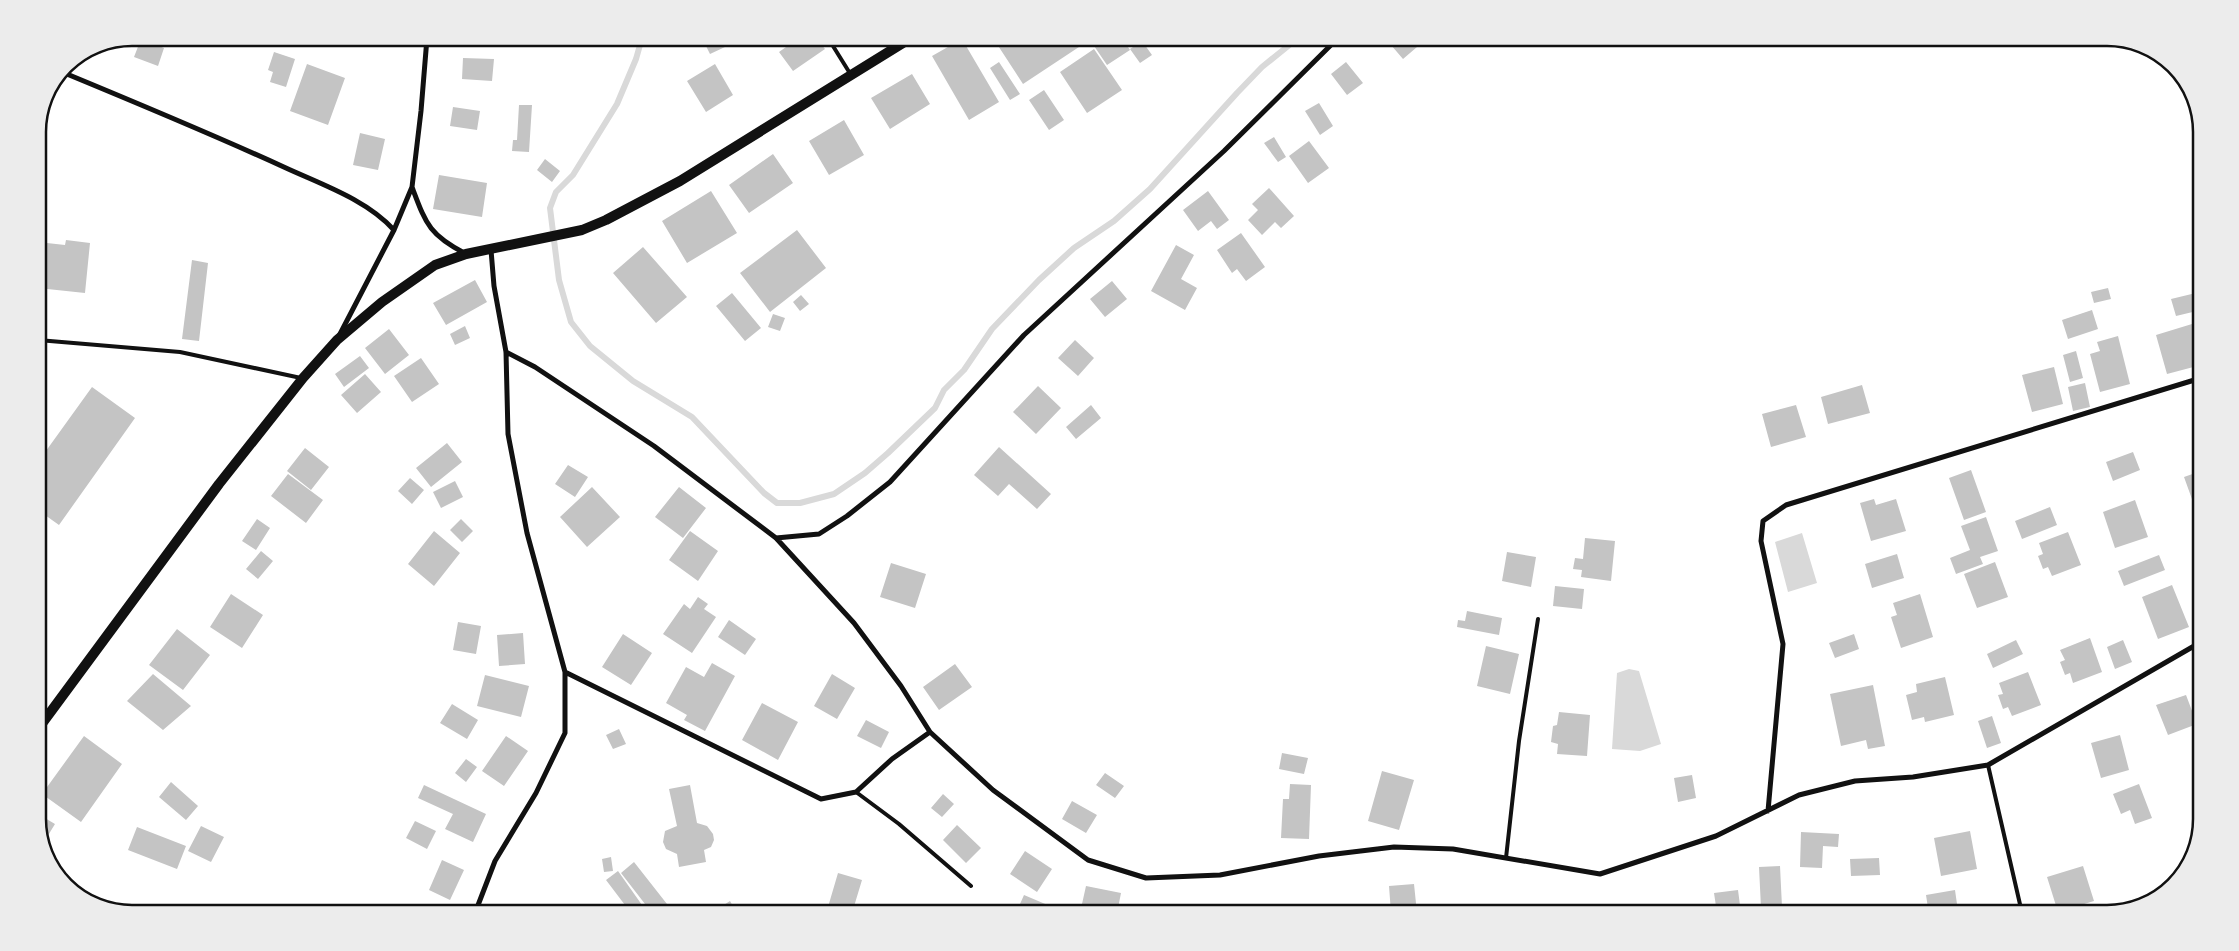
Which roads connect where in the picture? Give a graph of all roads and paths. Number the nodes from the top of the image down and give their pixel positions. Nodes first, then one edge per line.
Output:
1 (426, 46) edge
2 (833, 46) edge
3 (898, 46) edge
4 (1330, 46) edge
5 (851, 74) junction
6 (69, 75) edge
7 (412, 187) junction
8 (394, 230) junction
9 (491, 250) junction
10 (466, 254) junction
11 (337, 340) junction
12 (46, 341) edge
13 (506, 352) junction
14 (303, 378) junction
15 (2193, 380) edge
16 (776, 538) junction
17 (1538, 619) dead end
18 (2193, 647) edge
19 (565, 672) junction
20 (46, 718) edge
21 (930, 732) junction
22 (1988, 765) junction
23 (856, 792) junction
24 (1768, 811) junction
25 (1506, 858) junction
26 (971, 886) dead end
27 (478, 905) edge
28 (2020, 905) edge

1 - 7 street
2 - 5 lane
3 - 5 main road
4 - 16 street
5 - 9 main road
6 - 8 street
7 - 8 street
7 - 10 street
8 - 11 street
9 - 10 main road
9 - 13 street
10 - 11 main road
11 - 14 main road
12 - 14 lane
13 - 16 street
13 - 19 street
14 - 20 main road
15 - 24 street
16 - 21 street
17 - 25 lane
18 - 22 street
19 - 23 street
19 - 27 street
21 - 23 street
21 - 25 street
22 - 24 street
22 - 28 lane
23 - 26 lane
24 - 25 street

